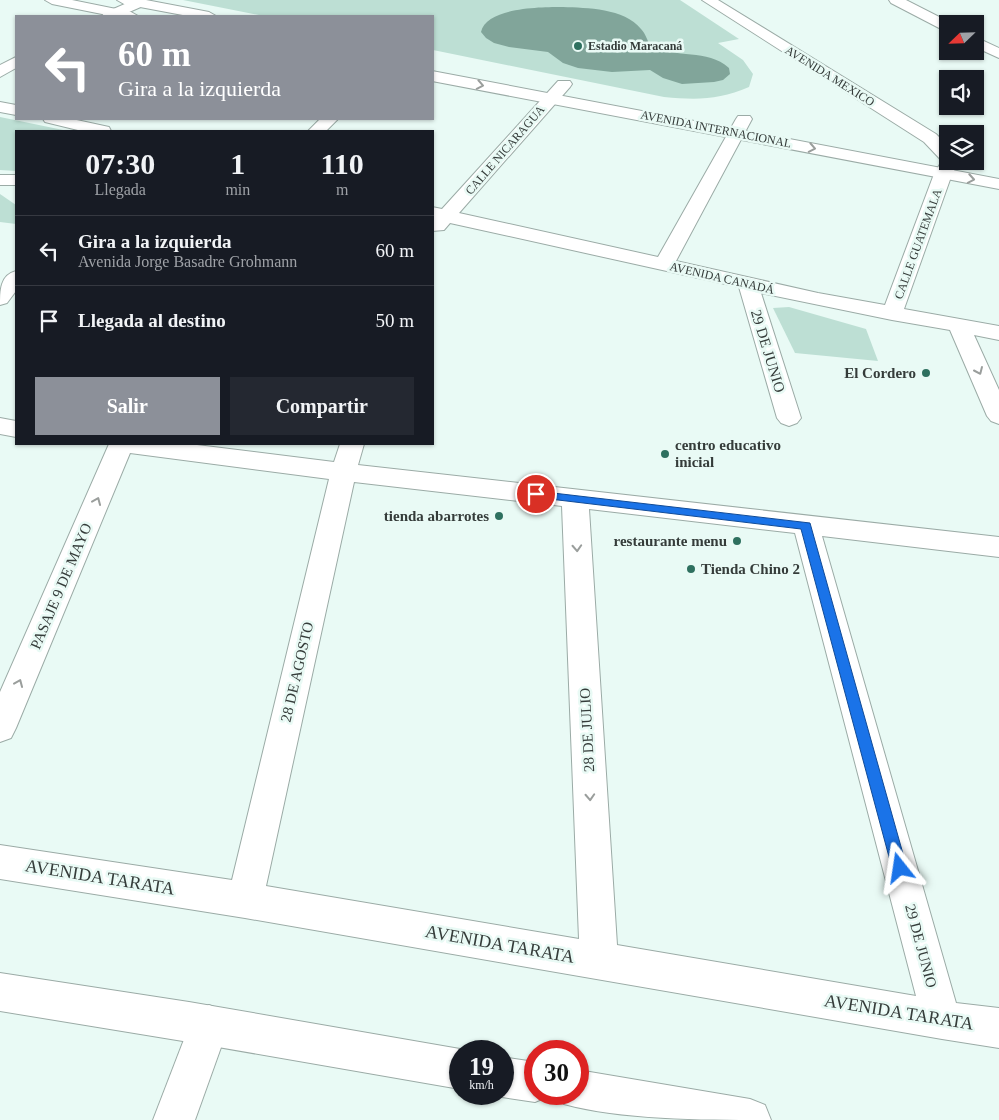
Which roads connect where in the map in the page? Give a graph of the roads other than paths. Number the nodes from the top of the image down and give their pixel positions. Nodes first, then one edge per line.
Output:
1 (52, 0) edge
2 (709, 0) edge
3 (896, 0) edge
4 (131, 1) edge
5 (112, 15) edge
6 (204, 15) edge
7 (939, 22) edge
8 (984, 46) edge
9 (999, 54) edge
10 (15, 63) edge
11 (0, 72) edge
12 (434, 76) edge
13 (543, 80) dead end
14 (564, 84) junction
15 (583, 88) dead end
16 (551, 98) junction
17 (0, 107) edge
18 (15, 110) edge
19 (725, 115) dead end
20 (55, 120) edge
21 (115, 120) edge
22 (329, 120) edge
23 (763, 123) dead end
24 (740, 126) junction
25 (783, 127) dead end
26 (97, 130) edge
27 (102, 130) edge
28 (317, 130) edge
29 (939, 150) edge
30 (939, 161) edge
31 (939, 161) edge
32 (984, 169) edge
33 (945, 170) edge
34 (965, 170) edge
35 (999, 171) edge
36 (999, 184) edge
37 (440, 214) edge
38 (434, 227) edge
39 (664, 265) junction
40 (748, 284) junction
41 (892, 314) junction
42 (959, 326) junction
43 (999, 333) edge
44 (999, 416) edge
45 (789, 418) dead end
46 (0, 426) edge
47 (15, 428) edge
48 (121, 445) edge
49 (135, 445) edge
50 (352, 445) edge
51 (343, 472) junction
52 (575, 499) junction
53 (806, 526) junction
54 (999, 547) edge
55 (0, 728) edge
56 (0, 862) edge
57 (245, 900) junction
58 (599, 961) junction
59 (0, 992) edge
60 (942, 1020) junction
61 (209, 1025) junction
62 (999, 1028) edge
63 (449, 1067) edge
64 (589, 1092) edge
65 (174, 1120) edge
66 (750, 1120) edge

1 - 5 main road
2 - 29 main road, AVENIDA MEXICO
3 - 7 main road
4 - 5 main road
4 - 6 main road
8 - 9 main road
10 - 11 main road
12 -> 16 main road, AVENIDA INTERNACIONAL
13 - 14 main road
14 - 15 main road
14 - 16 main road, CALLE NICARAGUA
16 - 24 main road, AVENIDA INTERNACIONAL
16 - 37 main road, CALLE NICARAGUA
17 - 18 main road
19 - 24 main road, AVENIDA INTERNACIONAL
20 - 26 main road
21 - 27 main road
22 - 28 main road
23 - 24 main road, AVENIDA INTERNACIONAL
24 -> 30 main road, AVENIDA INTERNACIONAL
24 - 39 main road
25 - 31 main road, AVENIDA INTERNACIONAL
32 - 35 main road, AVENIDA INTERNACIONAL
33 - 41 main road, CALLE GUATEMALA
34 -> 36 main road, AVENIDA INTERNACIONAL
37 - 38 main road
37 - 39 main road, AVENIDA CANADÁ
39 - 40 main road, AVENIDA CANADÁ
40 - 41 main road, AVENIDA CANADÁ
40 - 45 main road, 29 DE JUNIO
41 - 42 main road, AVENIDA CANADÁ
42 - 43 main road, AVENIDA CANADÁ
42 -> 44 main road
46 - 47 main road
55 -> 48 main road, PASAJE 9 DE MAYO
49 - 51 main road
50 - 51 main road, 28 DE AGOSTO
51 - 52 main road
51 - 57 main road, 28 DE AGOSTO
52 - 53 main road
52 -> 58 main road, 28 DE JULIO
53 - 54 main road
53 - 60 main road, 29 DE JUNIO
56 - 57 main road, AVENIDA TARATA
57 - 58 main road, AVENIDA TARATA
58 - 60 main road, AVENIDA TARATA
59 - 61 main road
60 - 62 main road, AVENIDA TARATA
61 - 63 main road
61 - 65 main road
64 - 66 main road

